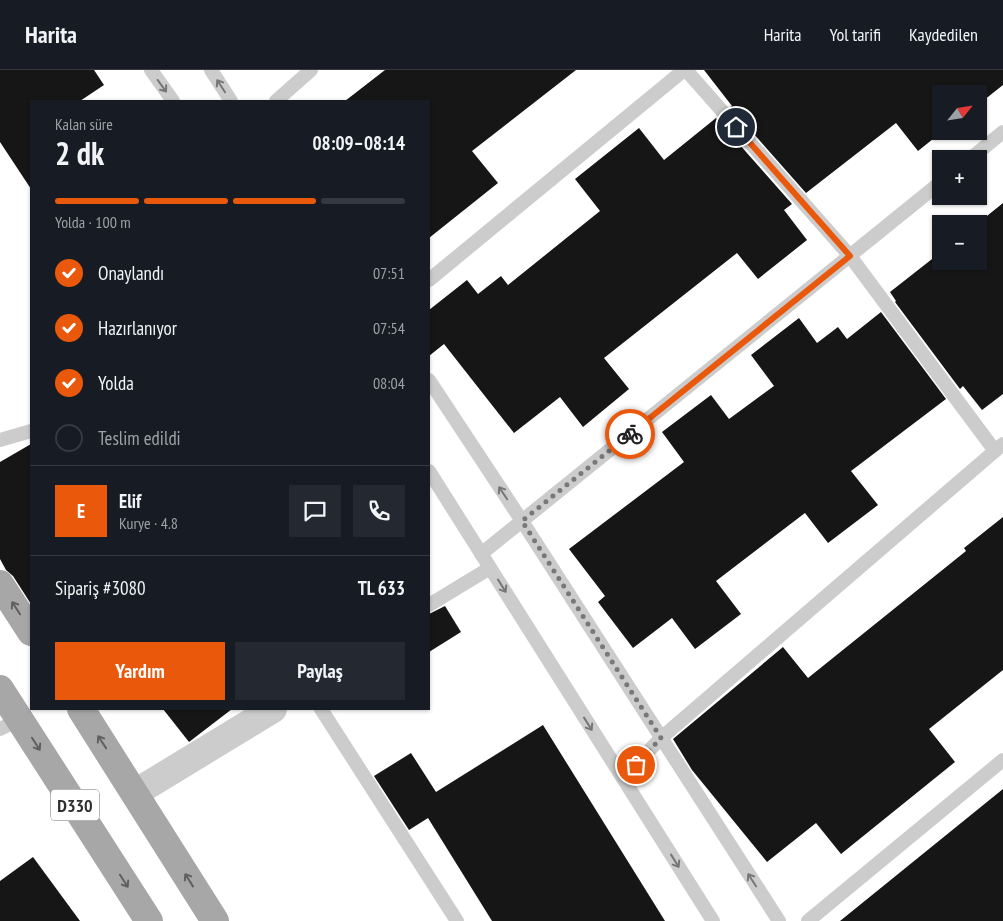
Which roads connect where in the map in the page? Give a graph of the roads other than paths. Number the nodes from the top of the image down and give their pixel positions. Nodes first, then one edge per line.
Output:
1 (151, 70) edge
2 (211, 70) edge
3 (311, 70) edge
4 (685, 70) edge
5 (173, 100) edge
6 (230, 100) edge
7 (277, 100) edge
8 (1003, 132) edge
9 (981, 150) edge
10 (932, 189) edge
11 (850, 256) junction
12 (430, 279) edge
13 (430, 382) edge
14 (30, 431) edge
15 (0, 440) edge
16 (999, 448) edge
17 (430, 473) edge
18 (522, 521) junction
19 (481, 554) junction
20 (490, 568) junction
21 (0, 584) edge
22 (430, 603) edge
23 (30, 630) edge
24 (0, 689) edge
25 (81, 710) edge
26 (270, 710) edge
27 (322, 710) edge
28 (10, 724) edge
29 (661, 738) junction
30 (1003, 760) edge
31 (623, 778) junction
32 (135, 793) junction
33 (149, 921) edge
34 (214, 921) edge
35 (457, 921) edge
36 (713, 921) edge
37 (779, 921) edge
38 (808, 921) edge

1 -> 5 lane
6 -> 2 lane
3 - 7 lane
4 - 11 lane
4 - 12 lane
8 - 9 lane
10 - 11 lane
11 - 16 lane
11 - 18 lane
18 -> 13 lane
14 - 15 lane
16 - 29 lane
17 - 19 lane
18 - 19 lane
18 - 29 lane
19 - 20 lane
20 - 22 lane
20 -> 31 lane
23 -> 21 main road
24 - 28 main road, D330
32 -> 25 main road
26 - 32 street
27 - 35 lane
28 -> 33 main road, D330
29 - 31 lane
37 -> 29 lane
30 - 38 lane
31 -> 36 lane
34 -> 32 main road

